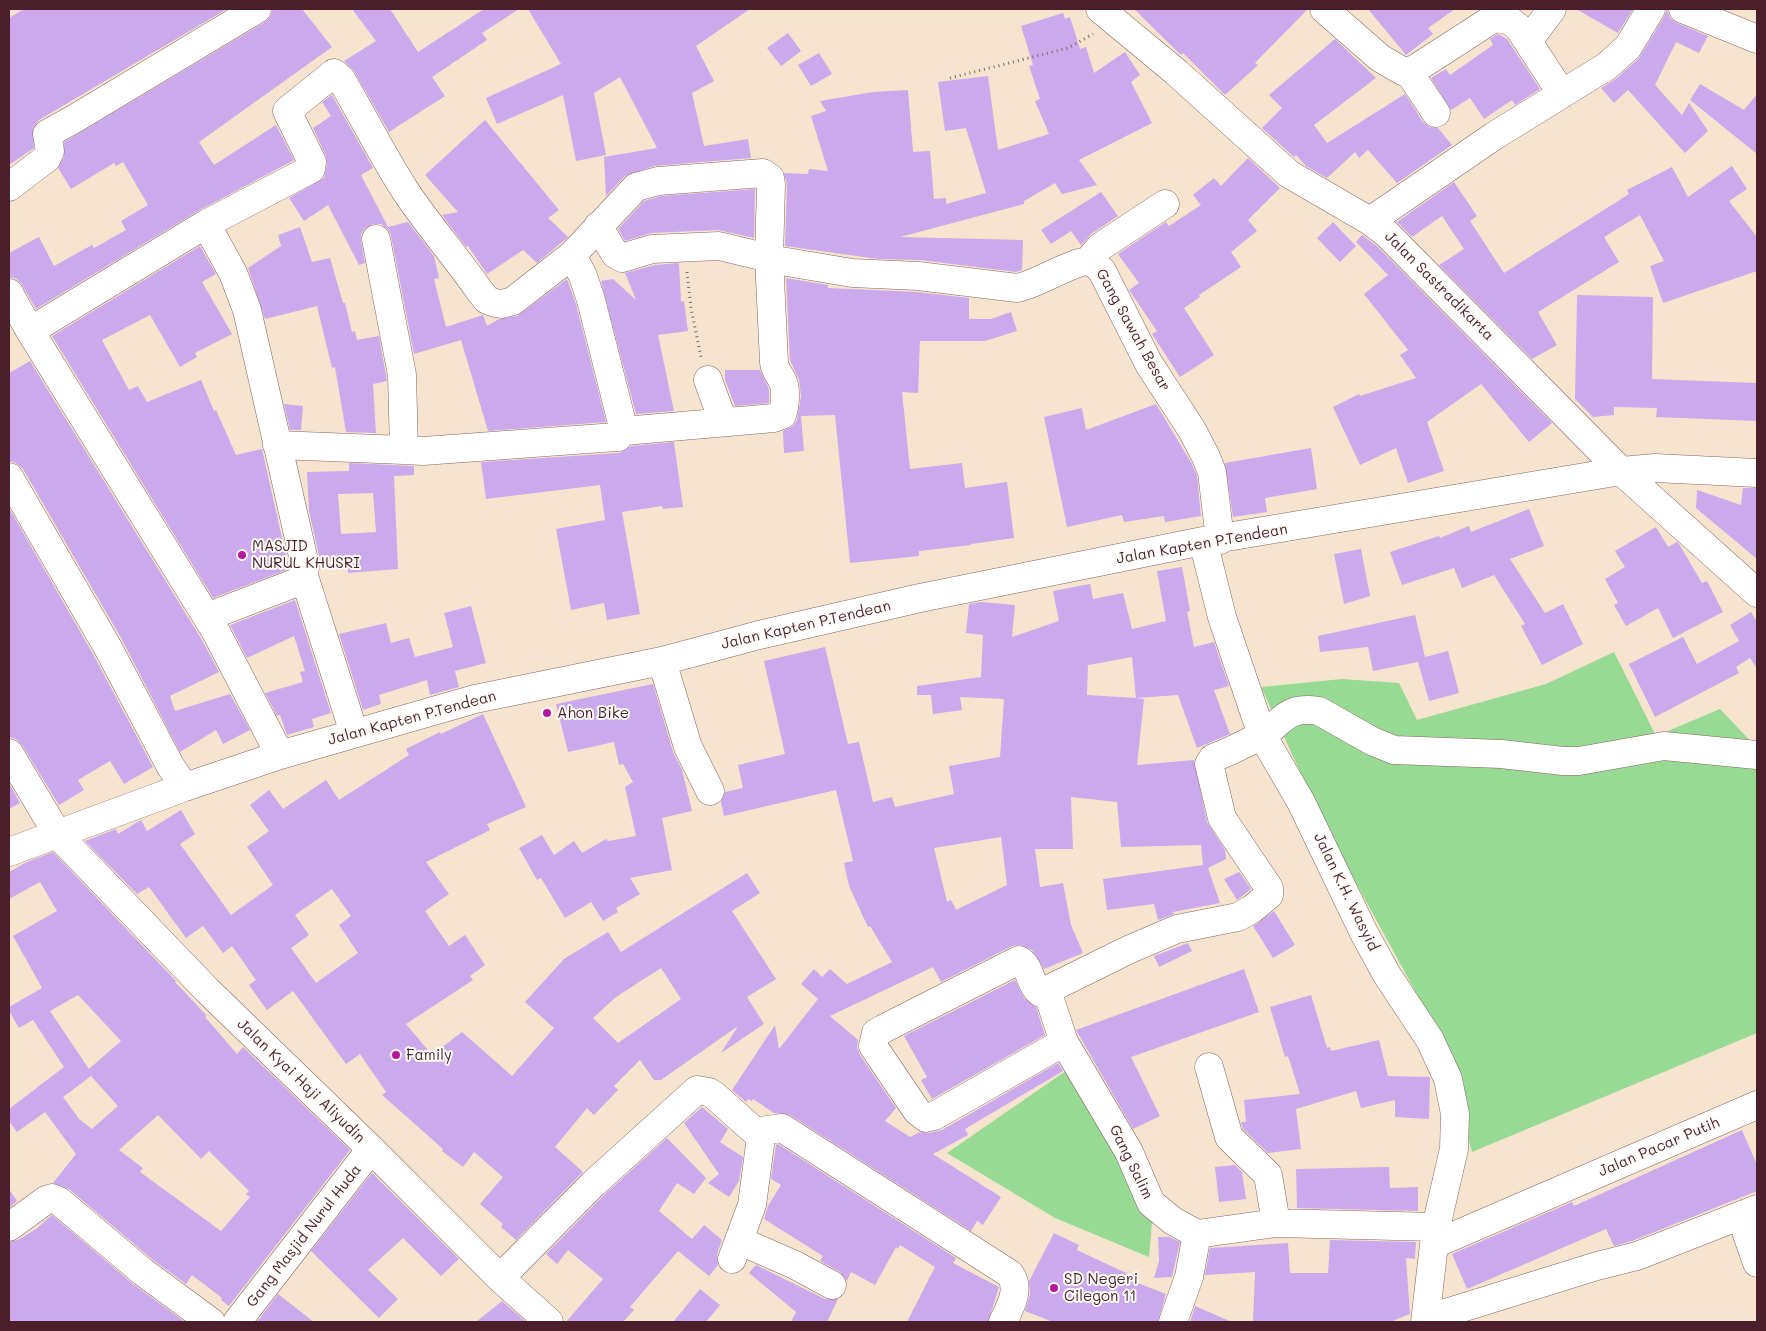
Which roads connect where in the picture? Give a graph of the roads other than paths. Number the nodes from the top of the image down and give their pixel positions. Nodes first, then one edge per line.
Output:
1 (258, 9) edge
2 (1324, 9) edge
3 (1552, 9) edge
4 (1652, 9) edge
5 (1683, 9) edge
6 (1108, 15) edge
7 (1757, 39) edge
8 (1528, 41) junction
9 (1408, 71) junction
10 (1562, 94) junction
11 (1436, 113) dead end
12 (9, 187) edge
13 (1165, 204) dead end
14 (1370, 221) junction
15 (206, 224) junction
16 (598, 226) junction
17 (376, 239) dead end
18 (572, 254) junction
19 (769, 258) junction
20 (1088, 261) junction
21 (9, 293) edge
22 (30, 332) junction
23 (708, 380) road end
24 (729, 422) junction
25 (624, 431) junction
26 (277, 445) junction
27 (404, 450) junction
28 (1621, 471) junction
29 (1757, 473) edge
30 (9, 477) edge
31 (1211, 540) junction
32 (304, 576) junction
33 (1757, 593) edge
34 (207, 617) junction
35 (662, 661) junction
36 (354, 733) junction
37 (1262, 735) junction
38 (9, 753) edge
39 (280, 755) junction
40 (1757, 755) edge
41 (185, 786) junction
42 (710, 791) dead end
43 (58, 835) junction
44 (9, 852) edge
45 (1044, 992) junction
46 (1064, 1042) junction
47 (1209, 1067) dead end
48 (1757, 1105) edge
49 (761, 1137) junction
50 (372, 1149) junction
51 (1749, 1213) edge
52 (1276, 1223) junction
53 (9, 1226) edge
54 (1197, 1234) junction
55 (1436, 1235) junction
56 (1757, 1263) edge
57 (500, 1278) junction
58 (832, 1285) dead end
59 (1426, 1320) edge
60 (211, 1322) edge
61 (237, 1322) edge
62 (549, 1322) edge
63 (1003, 1322) edge
64 (1173, 1322) edge

1 - 12 street
2 - 9 street
3 - 8 street
4 - 10 street
5 - 7 street
6 - 14 street, Jalan Sastradikarta
8 - 9 street
8 - 10 street
9 - 11 street
10 - 14 street
13 - 20 street
14 - 28 street, Jalan Sastradikarta
15 - 18 street
15 - 22 street
15 - 26 street
16 - 18 street
16 - 19 street, Gang Sawah Besar
16 - 19 street
17 - 27 street
18 - 25 street
19 - 20 street, Gang Sawah Besar
19 - 24 street
20 - 31 street, Gang Sawah Besar
21 - 22 street
22 - 34 street
23 - 24 street
24 - 25 street
25 - 27 street
26 - 27 street
26 - 32 street
28 - 29 street, Jalan Kapten P.Tendean
28 - 31 street, Jalan Kapten P.Tendean
28 - 33 street, Jalan Sastradikarta
30 - 41 street
31 - 35 street, Jalan Kapten P.Tendean
31 - 37 street, Jalan K.H. Wasyid
32 - 34 street
32 - 36 street
34 - 39 street
35 - 36 street, Jalan Kapten P.Tendean
35 - 42 street
36 - 39 street, Jalan Kapten P.Tendean
37 - 40 street
37 - 45 street
37 - 55 street, Jalan K.H. Wasyid
38 - 43 street, Jalan Kyai Haji Aliyudin
39 - 41 street, Jalan Kapten P.Tendean
41 - 43 street, Jalan Kapten P.Tendean
43 - 44 street, Jalan Kapten P.Tendean
43 - 50 street, Jalan Kyai Haji Aliyudin
45 - 46 street, Gang Salim
45 - 46 street, Gang Salim
46 - 54 street, Gang Salim
47 - 52 street
48 - 55 street, Jalan Pacar Putih
49 - 57 street
49 - 58 street
49 - 63 street
50 - 57 street, Jalan Kyai Haji Aliyudin
50 - 61 street, Gang Masjid Nurul Huda
51 - 56 street
51 - 59 street
52 - 54 street
52 - 55 street
53 - 60 street
54 - 64 street
55 - 59 street, Jalan K.H. Wasyid
57 - 62 street, Jalan Kyai Haji Aliyudin

